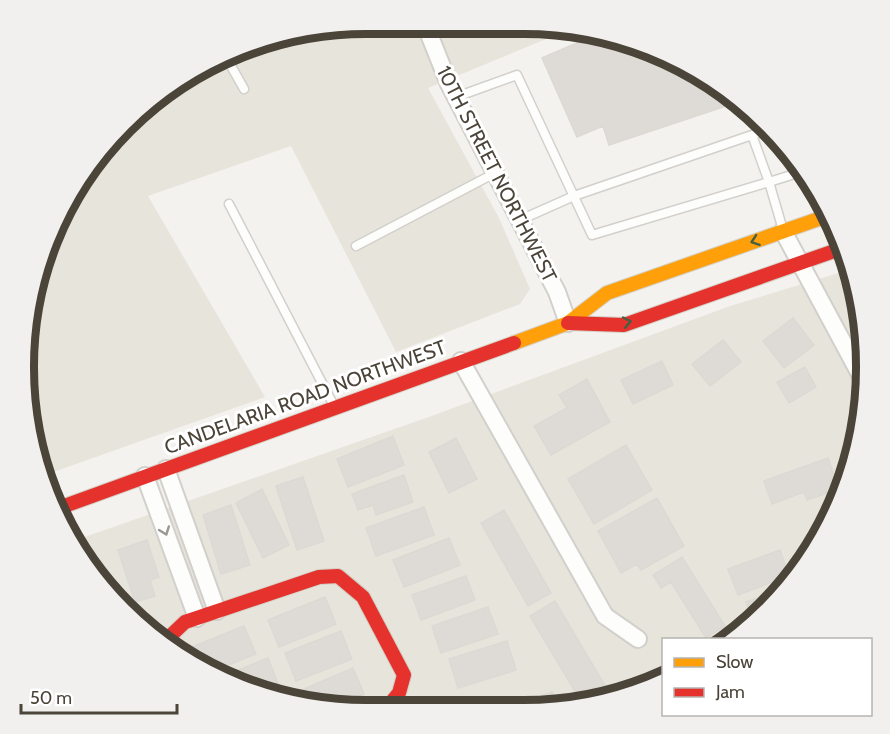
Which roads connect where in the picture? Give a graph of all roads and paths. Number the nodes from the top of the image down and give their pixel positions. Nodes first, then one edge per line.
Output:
1 (429, 34) edge
2 (230, 64) edge
3 (244, 89) dead end
4 (456, 97) junction
5 (759, 133) edge
6 (752, 135) junction
7 (495, 173) junction
8 (794, 174) edge
9 (769, 182) junction
10 (574, 196) junction
11 (229, 204) dead end
12 (820, 218) edge
13 (520, 220) junction
14 (783, 231) junction
15 (356, 246) dead end
16 (834, 251) edge
17 (801, 261) junction
18 (568, 323) junction
19 (461, 361) junction
20 (856, 366) edge
21 (335, 407) junction
22 (166, 469) junction
23 (145, 476) junction
24 (65, 505) edge
25 (217, 610) junction
26 (197, 618) junction
27 (171, 635) edge
28 (638, 639) dead end
29 (393, 700) edge

1 - 4 street, 10TH STREET NORTHWEST
2 - 3 lane
4 - 7 street, 10TH STREET NORTHWEST
4 - 10 lane
5 - 6 lane
6 - 9 lane
6 - 10 lane
7 - 13 street, 10TH STREET NORTHWEST
7 - 15 lane
8 - 9 lane
9 - 10 lane
9 - 14 lane
10 - 13 lane
11 - 21 lane
12 - 14 main road, CANDELARIA ROAD NORTHWEST
13 - 18 street, 10TH STREET NORTHWEST
14 - 17 street
14 -> 18 main road, CANDELARIA ROAD NORTHWEST
16 - 17 main road, CANDELARIA ROAD NORTHWEST
18 -> 17 main road, CANDELARIA ROAD NORTHWEST
17 - 20 street
18 - 19 main road, CANDELARIA ROAD NORTHWEST
19 - 21 main road, CANDELARIA ROAD NORTHWEST
19 - 28 street
21 - 22 main road, CANDELARIA ROAD NORTHWEST
22 - 23 main road, CANDELARIA ROAD NORTHWEST
22 - 25 street
23 - 24 main road, CANDELARIA ROAD NORTHWEST
23 -> 26 street
25 - 26 main road
25 - 29 main road
26 - 27 main road

